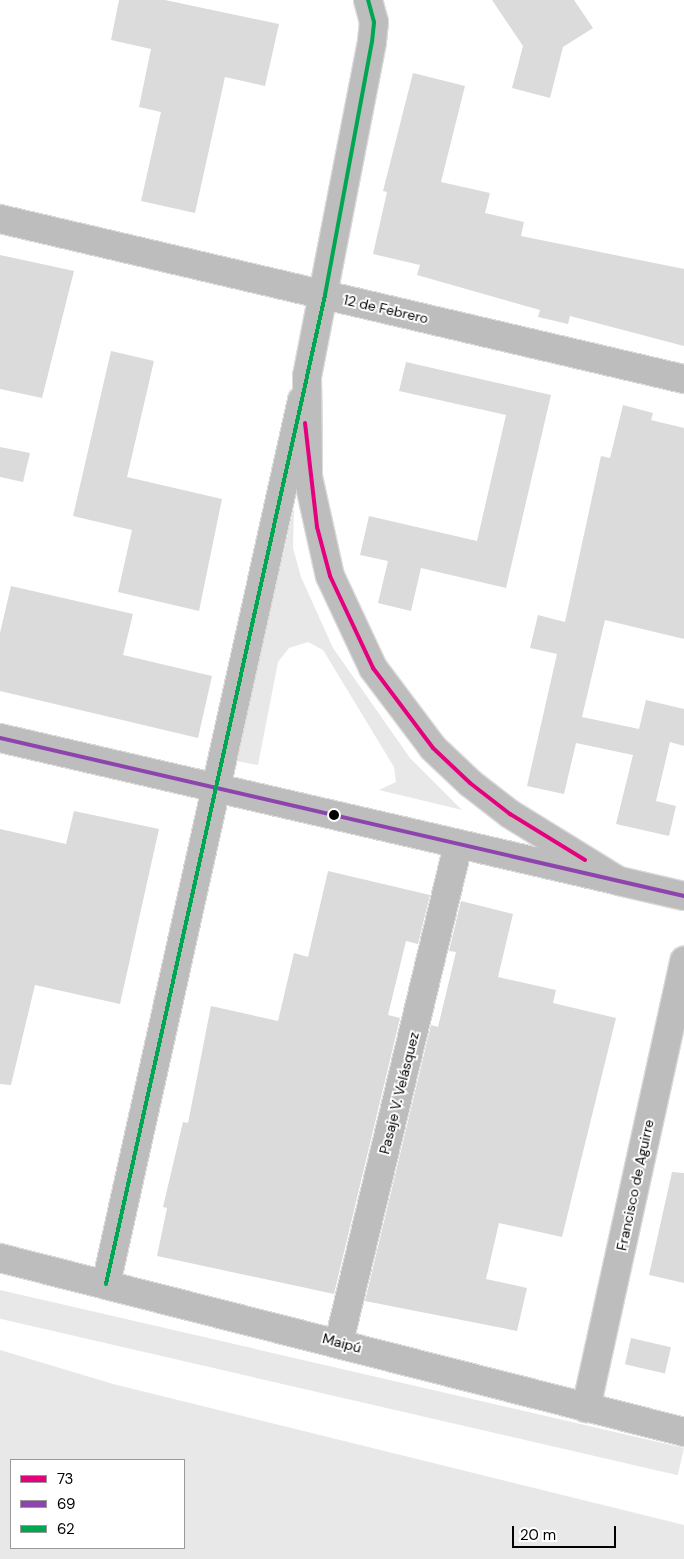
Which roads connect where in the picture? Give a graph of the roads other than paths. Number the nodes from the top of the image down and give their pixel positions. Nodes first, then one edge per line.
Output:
1 (374, 7) edge
2 (0, 219) edge
3 (325, 295) junction
4 (307, 376) junction
5 (684, 379) edge
6 (0, 738) edge
7 (214, 785) junction
8 (458, 844) junction
9 (619, 881) junction
10 (684, 896) edge
11 (684, 961) edge
12 (0, 1258) edge
13 (106, 1284) junction
14 (339, 1342) junction
15 (586, 1408) junction
16 (684, 1432) edge

1 - 3 street
2 - 3 street, 12 de Febrero
3 - 4 street
3 - 5 street, 12 de Febrero
4 - 7 street
4 - 9 street
6 - 7 street
7 - 8 street
7 - 13 street
8 - 9 street
8 - 14 street, Pasaje V. Velásquez
9 - 10 street
11 - 15 street, Francisco de Aguirre
12 - 13 street, Maipú
13 - 14 street, Maipú
14 - 15 street, Maipú
15 - 16 street, Maipú

